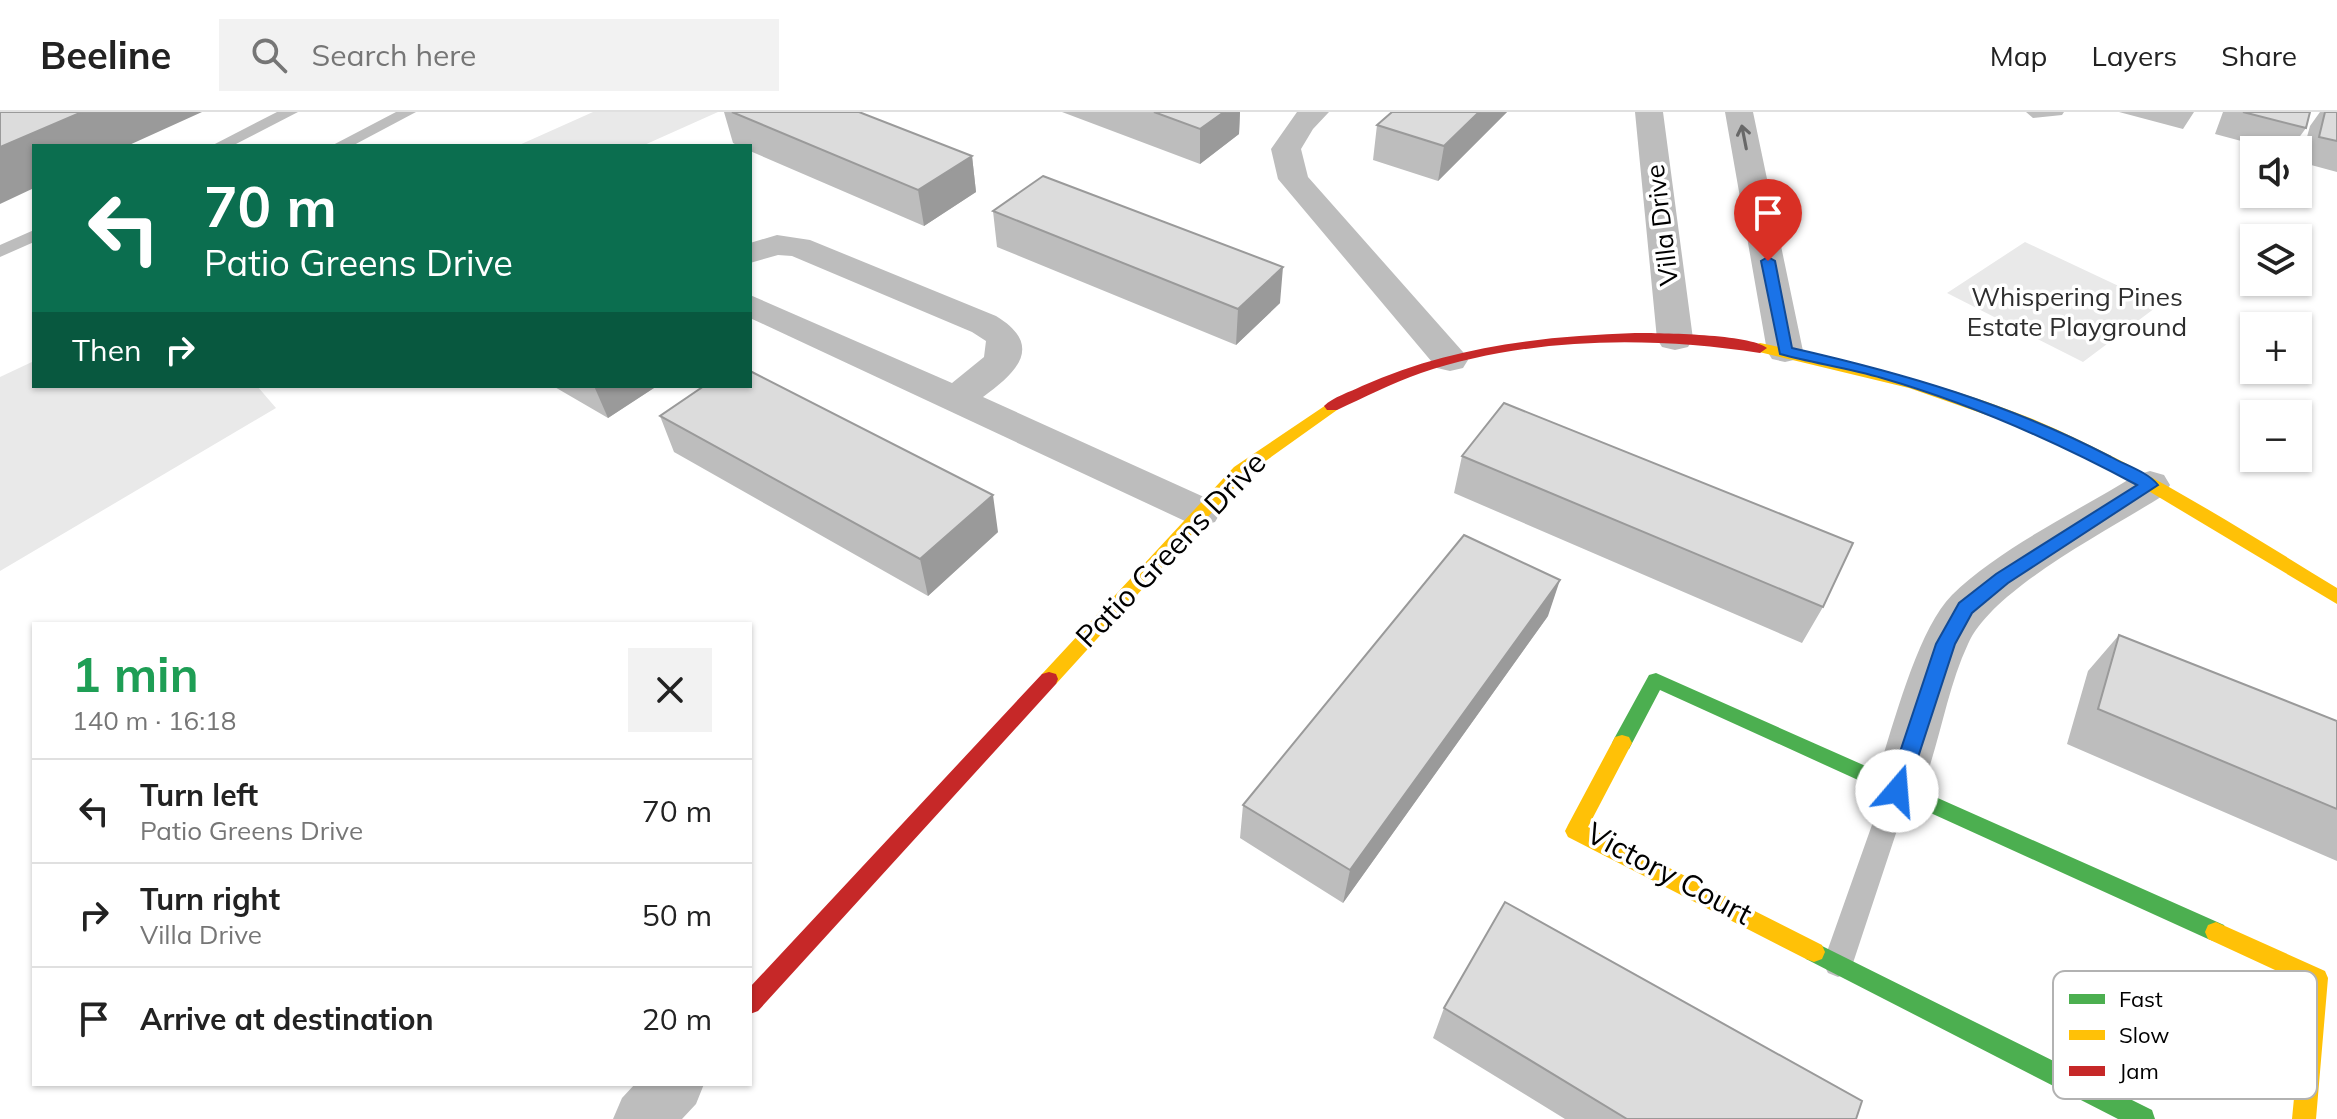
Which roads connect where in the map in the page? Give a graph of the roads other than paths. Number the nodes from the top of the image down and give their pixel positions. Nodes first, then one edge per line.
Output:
1 (290, 112) edge
2 (408, 112) edge
3 (1315, 112) edge
4 (1649, 112) edge
5 (1739, 112) edge
6 (223, 144) edge
7 (343, 144) edge
8 (32, 236) edge
9 (0, 252) edge
10 (752, 252) edge
11 (752, 306) edge
12 (1675, 339) junction
13 (1785, 351) junction
14 (1450, 360) junction
15 (955, 399) junction
16 (2150, 485) junction
17 (1201, 512) junction
18 (2337, 597) edge
19 (1897, 791) junction
20 (1838, 963) junction
21 (2301, 971) edge
22 (752, 1001) edge
23 (2053, 1073) edge
24 (673, 1086) edge
25 (2104, 1099) edge
26 (2306, 1099) edge
27 (643, 1119) edge
28 (2143, 1119) edge
29 (2304, 1119) edge

1 - 6 lane
2 - 7 lane
3 - 14 street
4 - 12 street, Villa Drive
13 -> 5 street
8 - 9 lane
10 - 15 street
11 - 15 street
12 - 13 street, Patio Greens Drive
12 - 14 street, Patio Greens Drive
13 - 16 street, Patio Greens Drive
14 - 17 street, Patio Greens Drive
15 - 17 street
16 - 18 street, Patio Greens Drive
16 - 19 street
17 - 22 street, Patio Greens Drive
19 - 20 lane
19 - 20 street, Victory Court
19 - 21 street, Victory Court
20 - 23 street, Victory Court
24 - 27 street
25 - 28 street, Victory Court
26 - 29 street, Victory Court

